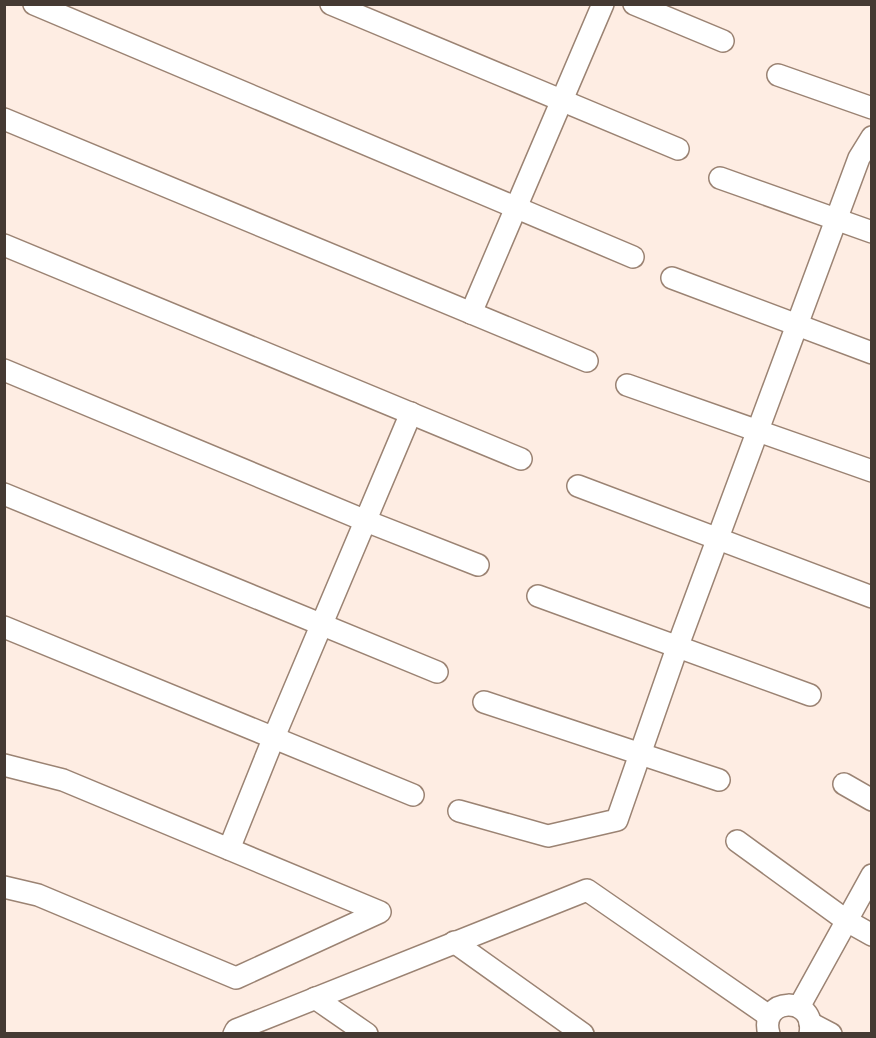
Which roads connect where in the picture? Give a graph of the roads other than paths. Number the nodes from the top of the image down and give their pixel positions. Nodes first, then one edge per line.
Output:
1 (34, 4) edge
2 (332, 4) edge
3 (603, 4) edge
4 (634, 4) edge
5 (723, 41) dead end
6 (778, 75) dead end
7 (562, 101) junction
8 (872, 108) edge
9 (4, 119) edge
10 (872, 137) edge
11 (678, 149) dead end
12 (720, 178) dead end
13 (516, 207) junction
14 (836, 219) junction
15 (872, 232) edge
16 (4, 245) edge
17 (633, 257) dead end
18 (672, 278) dead end
19 (471, 312) junction
20 (798, 325) junction
21 (872, 352) edge
22 (587, 361) dead end
23 (4, 370) edge
24 (627, 385) dead end
25 (411, 413) junction
26 (758, 431) junction
27 (521, 459) dead end
28 (872, 471) edge
29 (578, 486) dead end
30 (4, 494) edge
31 (366, 521) junction
32 (718, 538) junction
33 (478, 565) dead end
34 (538, 596) dead end
35 (872, 597) edge
36 (321, 626) junction
37 (4, 627) edge
38 (677, 648) junction
39 (437, 672) dead end
40 (810, 695) dead end
41 (484, 702) dead end
42 (274, 737) junction
43 (640, 754) junction
44 (4, 765) edge
45 (719, 780) dead end
46 (844, 784) dead end
47 (413, 795) dead end
48 (872, 800) edge
49 (459, 811) dead end
50 (737, 841) dead end
51 (229, 849) junction
52 (872, 875) edge
53 (4, 887) edge
54 (847, 921) junction
55 (872, 935) edge
56 (454, 942) junction
57 (315, 998) junction
58 (806, 1021) edge
59 (769, 1025) edge
60 (234, 1034) edge
61 (367, 1034) edge
62 (583, 1034) edge
63 (831, 1034) edge

1 - 13 street
2 - 7 street
3 - 7 street
4 - 5 street
6 - 8 street
7 - 11 street
7 - 13 street
9 - 19 street
10 - 14 street
12 - 14 street
13 - 17 street
13 - 19 street
14 - 15 street
14 - 20 street
16 - 25 street
18 - 20 street
19 - 22 street
20 - 21 street
20 - 26 street
23 - 31 street
24 - 26 street
25 - 27 street
25 - 31 street
26 - 28 street
26 - 32 street
29 - 32 street
30 - 36 street
31 - 33 street
31 - 36 street
32 - 35 street
32 - 38 street
34 - 38 street
36 - 39 street
36 - 42 street
37 - 42 street
38 - 40 street
38 - 43 street
41 - 43 street
42 - 47 street
42 - 51 street
43 - 45 street
43 - 49 street
44 - 51 street
46 - 48 street
50 - 54 street
51 - 53 street
52 - 54 street
54 - 55 street
54 - 58 street
56 - 57 street
56 - 59 street
56 - 62 street
57 - 60 street
57 - 61 street
58 - 59 street
58 - 63 street

